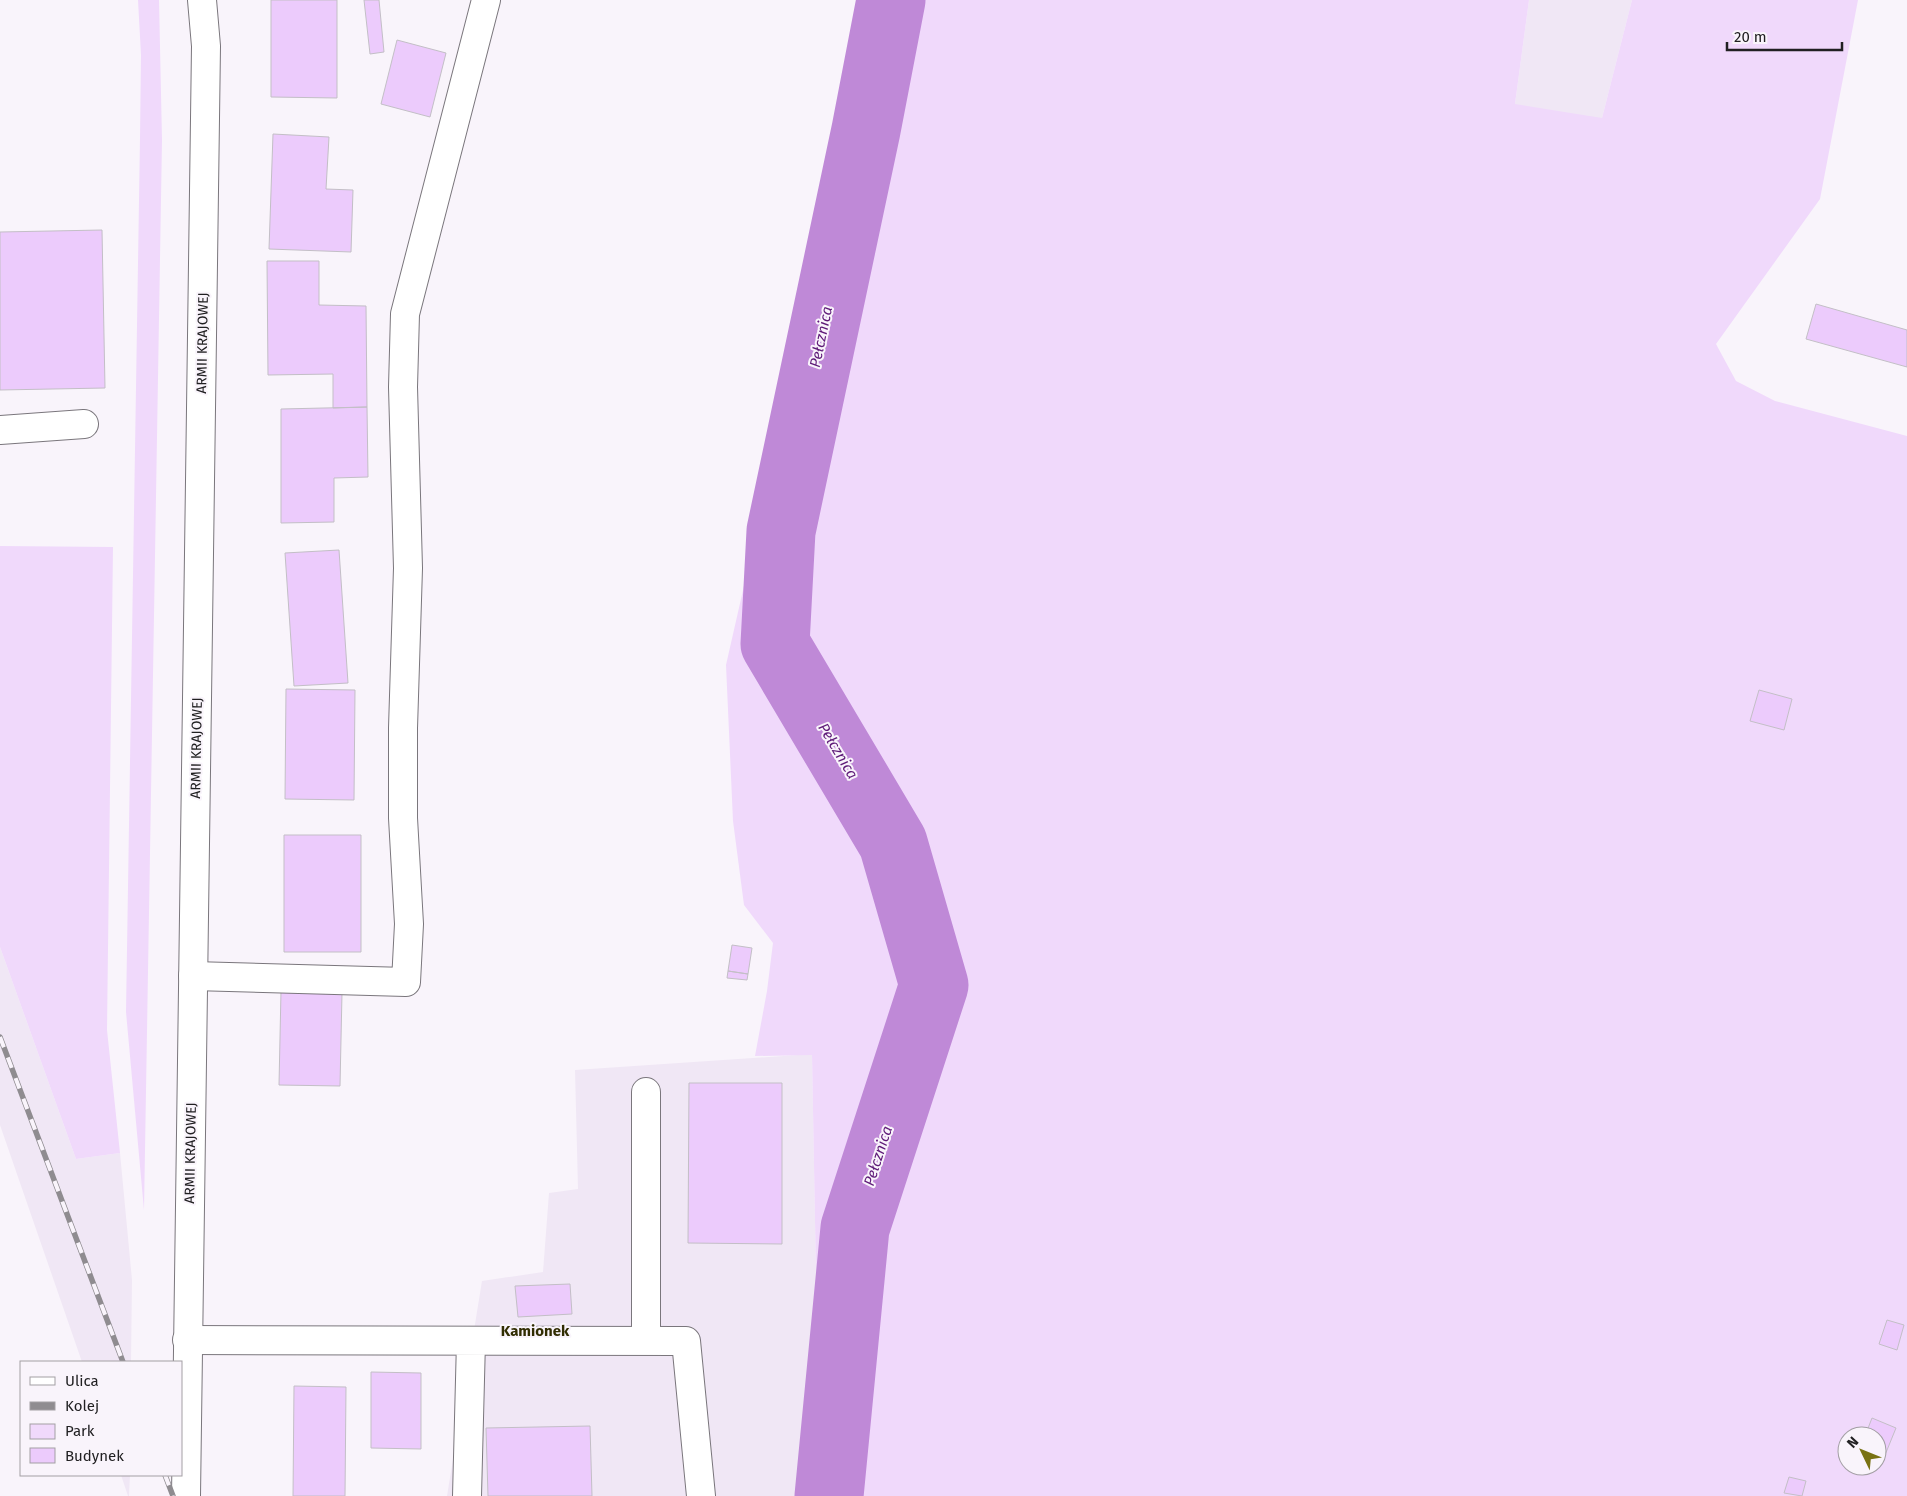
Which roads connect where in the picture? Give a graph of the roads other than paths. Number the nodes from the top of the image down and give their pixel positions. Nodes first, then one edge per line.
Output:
1 (202, 0) edge
2 (486, 0) edge
3 (84, 424) dead end
4 (0, 430) edge
5 (193, 976) junction
6 (646, 1092) dead end
7 (187, 1340) junction
8 (471, 1341) junction
9 (646, 1341) junction
10 (186, 1496) edge
11 (467, 1496) edge
12 (701, 1496) edge

1 - 5 main road, ARMII KRAJOWEJ
2 - 5 main road
3 - 4 main road
5 - 7 main road, ARMII KRAJOWEJ
6 - 9 main road
7 - 8 main road
7 - 10 main road, ARMII KRAJOWEJ
8 - 9 main road
8 - 11 main road
9 - 12 main road

